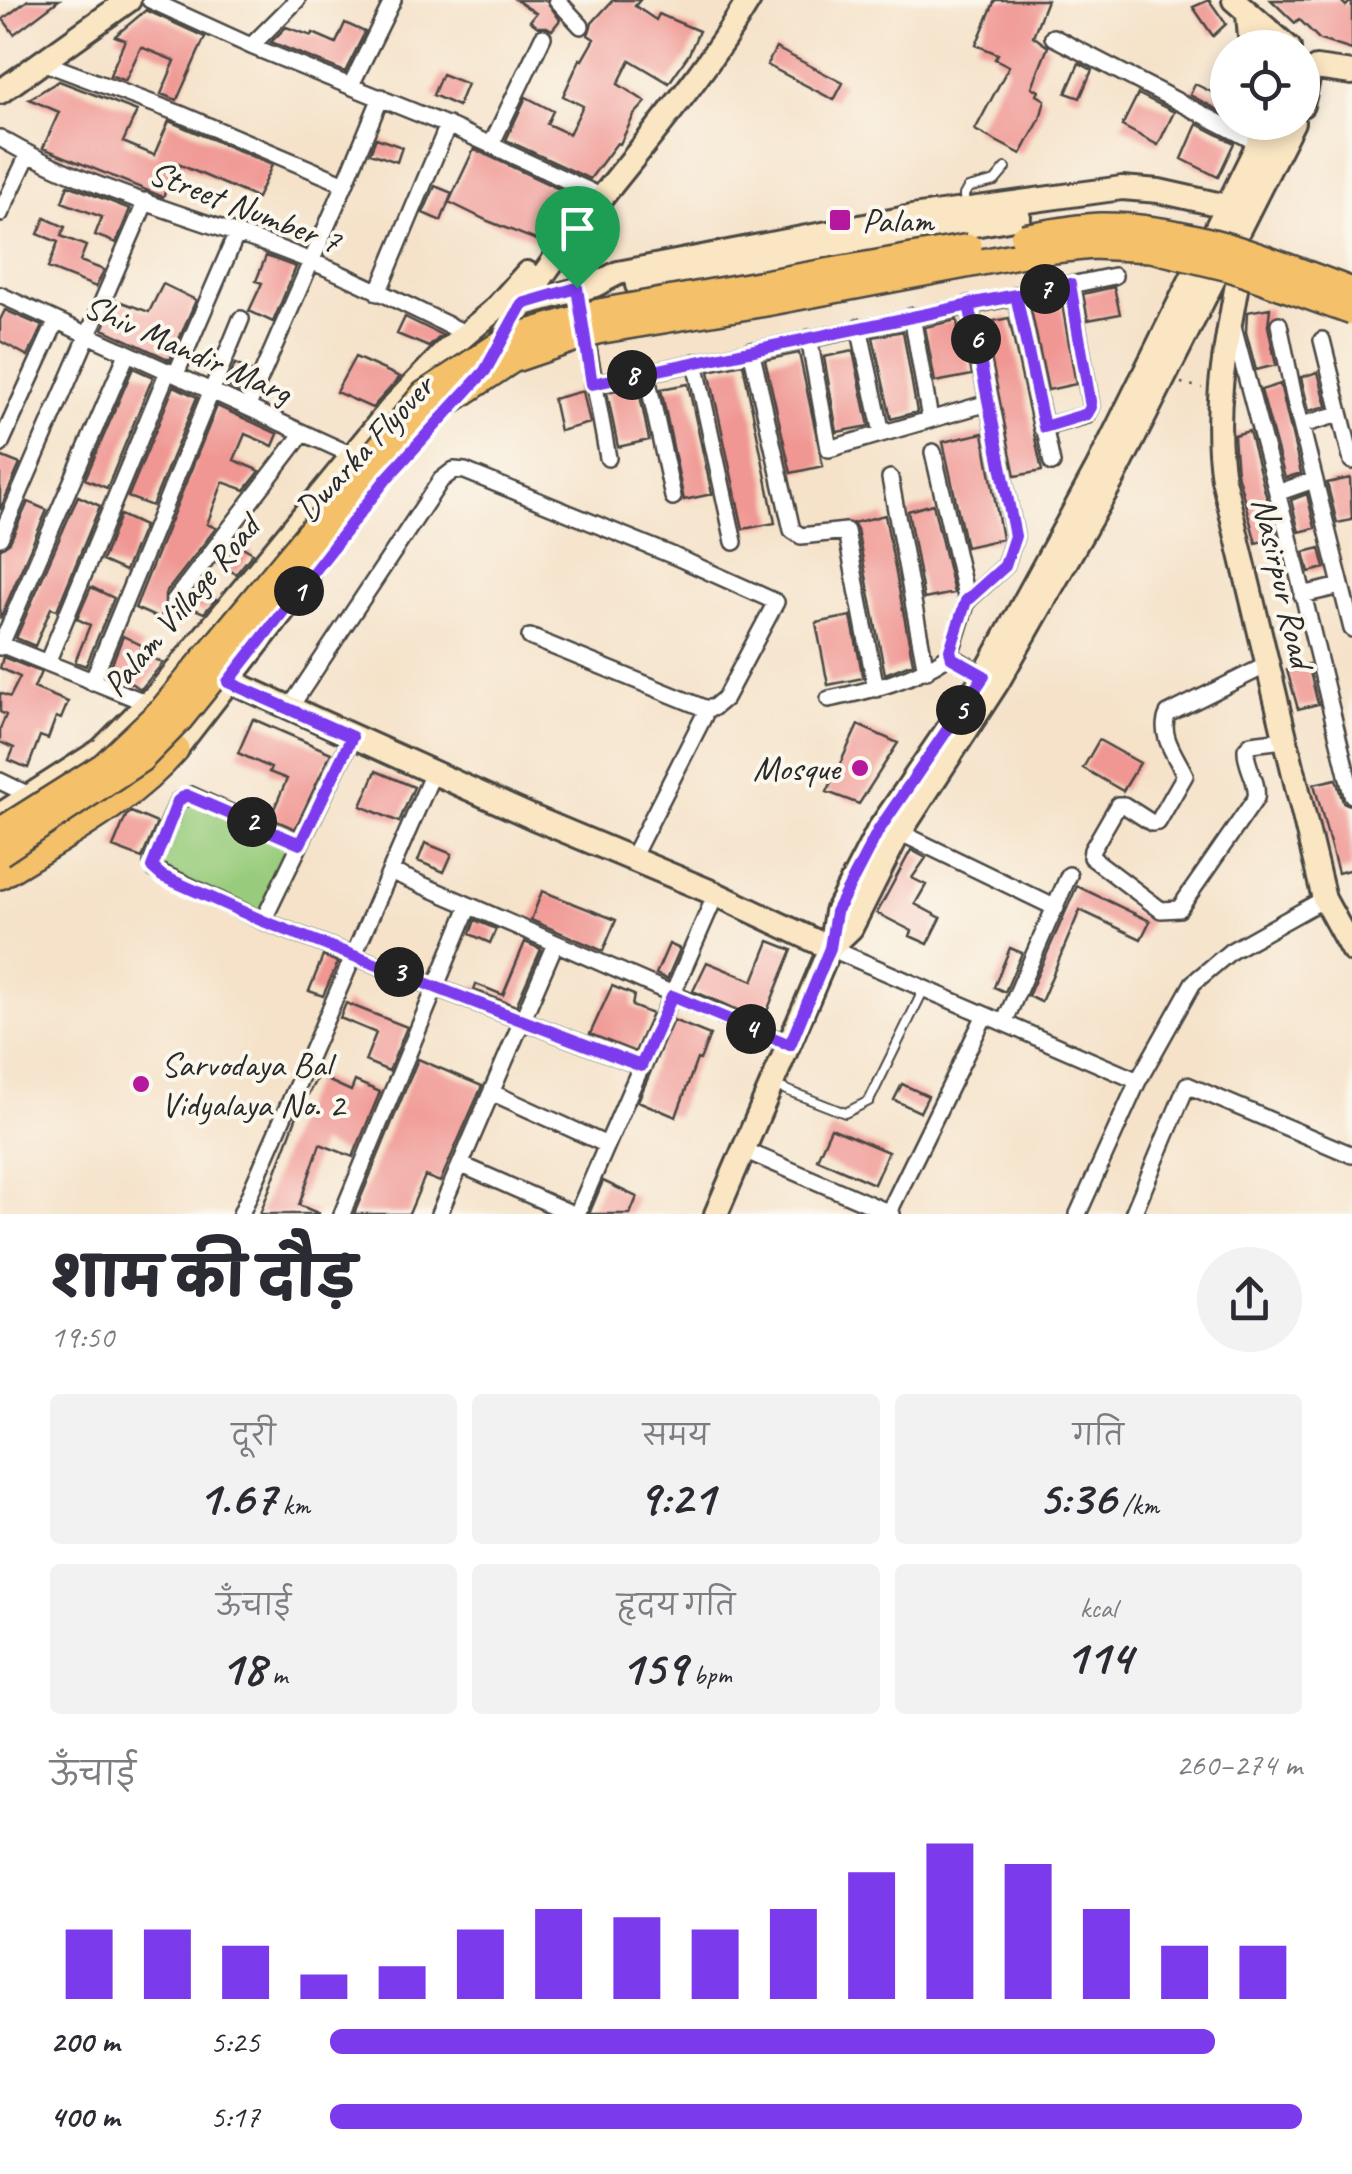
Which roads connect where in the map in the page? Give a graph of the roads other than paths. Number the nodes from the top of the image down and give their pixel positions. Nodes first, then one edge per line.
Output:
1 (129, 0) edge
2 (150, 0) edge
3 (297, 0) edge
4 (392, 0) edge
5 (557, 0) edge
6 (734, 0) edge
7 (750, 0) edge
8 (1241, 8) edge
9 (581, 26) dead end
10 (1267, 30) edge
11 (543, 37) dead end
12 (1054, 37) dead end
13 (251, 46) junction
14 (42, 62) junction
15 (1320, 71) edge
16 (1352, 73) edge
17 (351, 85) junction
18 (0, 92) edge
19 (381, 97) junction
20 (1210, 108) edge
21 (448, 125) junction
22 (0, 139) edge
23 (1258, 140) edge
24 (1281, 140) edge
25 (491, 144) junction
26 (28, 154) junction
27 (1006, 168) dead end
28 (345, 184) junction
29 (592, 192) junction
30 (146, 201) junction
31 (966, 210) junction
32 (0, 214) edge
33 (1229, 215) junction
34 (237, 233) junction
35 (1184, 247) junction
36 (311, 262) junction
37 (1352, 272) edge
38 (1114, 276) dead end
39 (1070, 284) junction
40 (586, 286) junction
41 (1352, 290) edge
42 (378, 293) junction
43 (1016, 295) junction
44 (2, 302) edge
45 (522, 304) junction
46 (969, 304) junction
47 (493, 311) junction
48 (1352, 312) edge
49 (912, 316) junction
50 (1231, 318) junction
51 (241, 319) dead end
52 (56, 322) junction
53 (1279, 324) dead end
54 (859, 327) junction
55 (1352, 329) edge
56 (467, 334) junction
57 (88, 336) junction
58 (808, 338) junction
59 (1322, 340) dead end
60 (751, 350) junction
61 (127, 354) junction
62 (695, 362) junction
63 (646, 372) junction
64 (172, 373) junction
65 (592, 384) junction
66 (211, 390) junction
67 (988, 403) junction
68 (248, 406) junction
69 (1339, 414) junction
70 (930, 419) junction
71 (1302, 424) junction
72 (1044, 427) junction
73 (882, 433) junction
74 (303, 434) junction
75 (0, 444) edge
76 (933, 452) dead end
77 (352, 455) junction
78 (608, 458) dead end
79 (1352, 461) edge
80 (1052, 463) dead end
81 (890, 478) dead end
82 (1314, 480) junction
83 (1277, 493) junction
84 (674, 497) dead end
85 (1071, 534) junction
86 (0, 538) edge
87 (734, 542) dead end
88 (1342, 586) junction
89 (1302, 595) junction
90 (174, 601) dead end
91 (966, 601) junction
92 (1352, 629) edge
93 (530, 637) dead end
94 (0, 645) edge
95 (950, 654) junction
96 (188, 656) junction
97 (47, 663) junction
98 (1267, 664) junction
99 (926, 671) junction
100 (990, 679) junction
101 (92, 682) junction
102 (228, 682) junction
103 (876, 689) junction
104 (830, 699) dead end
105 (147, 703) junction
106 (704, 708) junction
107 (289, 709) junction
108 (352, 737) junction
109 (1284, 740) junction
110 (176, 748) junction
111 (433, 773) junction
112 (0, 781) edge
113 (1352, 795) edge
114 (32, 796) junction
115 (0, 815) edge
116 (0, 831) edge
117 (901, 833) junction
118 (300, 844) junction
119 (0, 853) edge
120 (631, 860) junction
121 (0, 867) edge
122 (390, 871) junction
123 (1069, 875) dead end
124 (0, 876) edge
125 (716, 894) junction
126 (1324, 898) junction
127 (470, 906) junction
128 (1056, 908) junction
129 (263, 921) junction
130 (555, 944) junction
131 (830, 948) junction
132 (1352, 950) edge
133 (354, 954) junction
134 (436, 987) junction
135 (924, 989) junction
136 (672, 996) junction
137 (984, 1015) junction
138 (522, 1019) junction
139 (1004, 1024) junction
140 (790, 1045) junction
141 (641, 1066) junction
142 (1138, 1082) junction
143 (772, 1084) junction
144 (493, 1093) junction
145 (607, 1145) junction
146 (744, 1150) junction
147 (1352, 1155) edge
148 (462, 1164) junction
149 (241, 1214) edge
150 (342, 1214) edge
151 (439, 1214) edge
152 (575, 1214) edge
153 (716, 1214) edge
154 (890, 1214) edge
155 (1078, 1214) edge
156 (1133, 1214) edge

1 - 14 street
2 - 13 street
3 - 13 street
4 - 17 street
5 - 9 street
6 - 29 street, Palam Village Road
7 - 45 street
8 - 10 street
11 - 25 street
12 - 20 street
13 - 17 street
14 - 18 street
14 - 28 street
15 - 16 street
17 - 19 street
19 - 21 street
19 - 28 street
21 - 25 street
21 - 42 street
22 - 26 street, Street Number 7
23 - 33 street
24 - 33 street
25 - 29 street
26 - 30 street, Street Number 7
26 - 32 street
27 - 31 lane
28 - 36 street
29 - 47 street, Palam Village Road
30 - 34 street, Street Number 7
30 - 57 street
31 - 33 street
31 - 40 street
33 - 40 street
33 - 50 street, Nasirpur Road
33 - 85 street
33 - 85 street
34 - 36 street, Street Number 7
34 - 64 street
35 - 37 main road, bridge
35 - 41 main road, Dwarka Flyover, bridge
35 - 48 main road, Dwarka Flyover, bridge
35 - 55 main road, bridge
35 - 116 main road, Dwarka Flyover, bridge
35 - 119 main road, Dwarka Flyover, bridge
36 - 42 street, Street Number 7
36 - 68 street
38 - 39 street
39 - 43 street
39 - 72 street
40 - 45 street
40 - 65 street
42 - 56 street, Street Number 7
43 - 46 street
43 - 72 street
44 - 52 street, Shiv Mandir Marg
45 - 47 street
45 - 102 street
46 - 49 street
46 - 67 street
47 - 56 street, Palam Village Road
49 - 54 street
49 - 70 street
50 - 83 street
50 - 98 street, Nasirpur Road
51 - 66 street
52 - 57 street, Shiv Mandir Marg
52 - 75 street
53 - 71 street
54 - 58 street
54 - 73 street
56 - 77 street, Palam Village Road
57 - 61 street, Shiv Mandir Marg
57 - 86 street
58 - 60 street
58 - 73 street
59 - 69 street
60 - 62 street
60 - 103 street
61 - 64 street, Shiv Mandir Marg
61 - 94 street
62 - 63 street
62 - 87 street
63 - 65 street
63 - 84 street
64 - 66 street, Shiv Mandir Marg
64 - 97 street
65 - 78 street
66 - 68 street, Shiv Mandir Marg
66 - 101 street
67 - 70 street
67 - 91 street
68 - 74 street, Shiv Mandir Marg
69 - 71 street
69 - 79 street
70 - 73 street
71 - 82 street
72 - 80 street
74 - 77 street, Shiv Mandir Marg
74 - 90 street
76 - 91 street
77 - 96 street, Palam Village Road
81 - 99 street
82 - 83 street
82 - 88 street
83 - 89 street
85 - 100 street
88 - 89 street
88 - 92 street
89 - 113 street
91 - 95 street
93 - 106 street
94 - 97 street
95 - 99 street
95 - 100 street
96 - 102 street
96 - 105 street, Palam Village Road
97 - 101 street
98 - 109 street, Nasirpur Road
98 - 109 street
99 - 103 street
100 - 117 street
100 - 131 street
101 - 105 street
102 - 107 street
102 - 110 street
103 - 104 street
105 - 114 street, Palam Village Road
106 - 107 street
106 - 120 street
107 - 108 street
108 - 111 street
108 - 118 street
109 - 126 street, Nasirpur Road
110 - 121 street
110 - 124 main road
111 - 120 street
111 - 122 street
112 - 114 street
114 - 115 street, Palam Village Road
117 - 128 street
117 - 131 street
118 - 129 street
118 - 129 street
120 - 125 street
122 - 127 street
122 - 133 street
123 - 128 street
125 - 131 street
125 - 136 street
126 - 132 street, Nasirpur Road
126 - 142 street
127 - 130 street
127 - 134 street
128 - 139 street
129 - 133 street
130 - 136 street
130 - 138 street
131 - 135 street
131 - 140 street
133 - 134 street
133 - 149 street
134 - 138 street
134 - 150 street
135 - 137 street
135 - 143 lane
136 - 140 street
136 - 141 street
137 - 139 street
137 - 154 street
138 - 141 street
138 - 144 street
139 - 142 street
140 - 143 street
141 - 145 street
142 - 155 street
143 - 146 street
144 - 145 street
144 - 148 street
145 - 152 street
146 - 153 street
146 - 154 street
147 - 156 street
148 - 151 street
148 - 152 street

